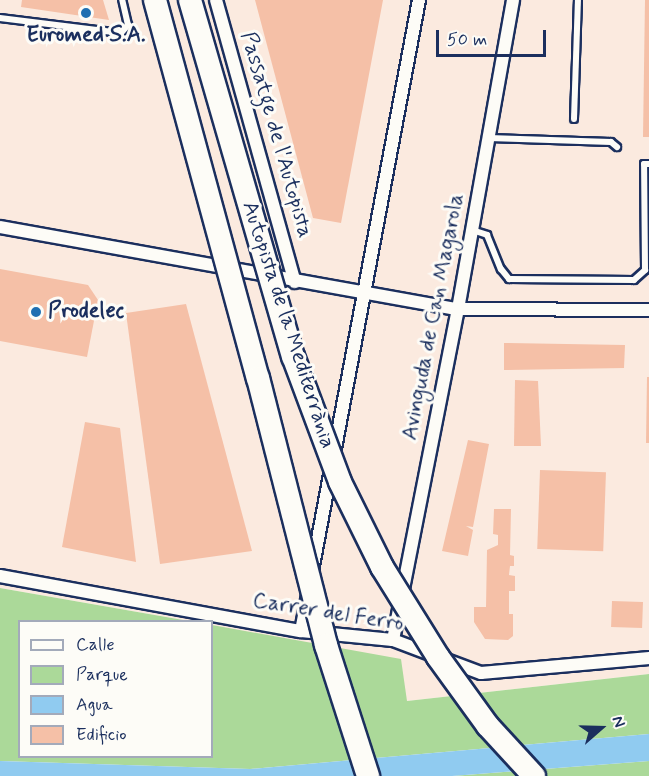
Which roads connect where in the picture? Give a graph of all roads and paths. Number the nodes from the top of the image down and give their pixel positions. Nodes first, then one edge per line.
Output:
1 (122, 0) edge
2 (155, 0) edge
3 (190, 0) edge
4 (216, 0) edge
5 (419, 0) edge
6 (513, 0) edge
7 (578, 0) edge
8 (0, 18) edge
9 (574, 119) dead end
10 (489, 138) junction
11 (617, 147) dead end
12 (649, 164) edge
13 (0, 227) edge
14 (472, 230) junction
15 (295, 282) junction
16 (363, 294) junction
17 (458, 309) junction
18 (649, 310) edge
19 (0, 576) edge
20 (301, 631) junction
21 (393, 640) junction
22 (649, 658) edge
23 (368, 776) edge
24 (534, 776) edge

1 - 8 lane
2 - 23 highway, Autopista de la Mediterrània, bridge
3 - 24 highway, Autopista de la Mediterrània, bridge
4 - 15 street, Passatge de l'Autopista
5 - 16 street
6 - 10 street, Avinguda de Can Magarola
7 - 9 lane
10 - 11 lane
10 - 14 street, Avinguda de Can Magarola
12 - 14 lane
13 - 15 street
14 - 17 street, Avinguda de Can Magarola
15 - 16 street
16 - 17 street
16 - 20 street
17 - 18 street
17 - 21 street, Avinguda de Can Magarola
19 - 20 street, Carrer del Ferro
20 - 21 street, Carrer del Ferro
21 - 22 street, Carrer del Ferro

